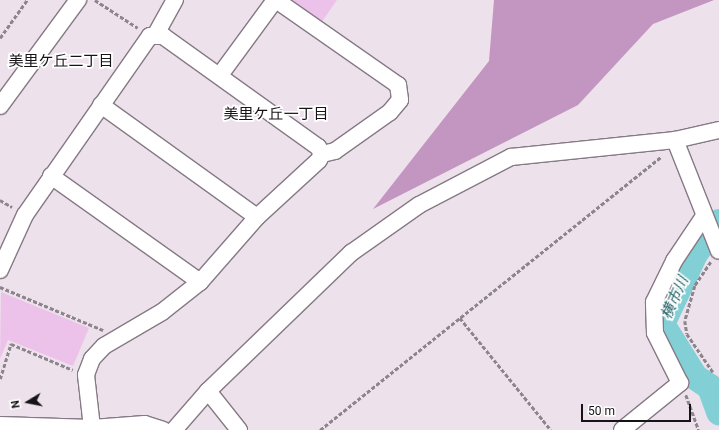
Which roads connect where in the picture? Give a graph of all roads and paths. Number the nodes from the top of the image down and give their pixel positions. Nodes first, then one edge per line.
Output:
1 (27, 0) edge
2 (78, 0) edge
3 (95, 0) edge
4 (175, 0) edge
5 (276, 0) edge
6 (153, 35) junction
7 (0, 38) edge
8 (220, 75) junction
9 (101, 105) junction
10 (0, 106) edge
11 (719, 130) edge
12 (676, 141) junction
13 (322, 154) junction
14 (51, 176) junction
15 (257, 217) junction
16 (704, 217) junction
17 (719, 250) edge
18 (0, 270) edge
19 (200, 282) junction
20 (0, 286) edge
21 (460, 318) junction
22 (119, 337) junction
23 (713, 372) dead end
24 (86, 375) junction
25 (0, 379) edge
26 (680, 382) junction
27 (208, 391) junction
28 (0, 425) edge
29 (92, 428) junction
30 (163, 430) edge
31 (174, 430) edge
32 (240, 430) edge
33 (320, 430) edge
34 (551, 430) edge
35 (622, 430) edge
36 (699, 430) edge

1 - 7 path
2 - 10 street
3 - 6 path
4 - 6 street
5 - 8 street
5 - 13 street
6 - 8 street
6 - 9 street
8 - 13 street
9 - 14 street
9 - 15 street
11 - 12 street
12 - 16 street
12 - 21 path
12 - 27 street
13 - 15 street
14 - 18 street
14 - 19 street
15 - 19 street
16 - 17 street
16 - 26 street
17 - 23 path
19 - 22 street
20 - 22 path
21 - 33 path
21 - 34 path
22 - 24 street
24 - 25 path
24 - 29 street
26 - 35 street
26 - 36 path
27 - 31 street
27 - 32 street
28 - 29 street
29 - 30 street

